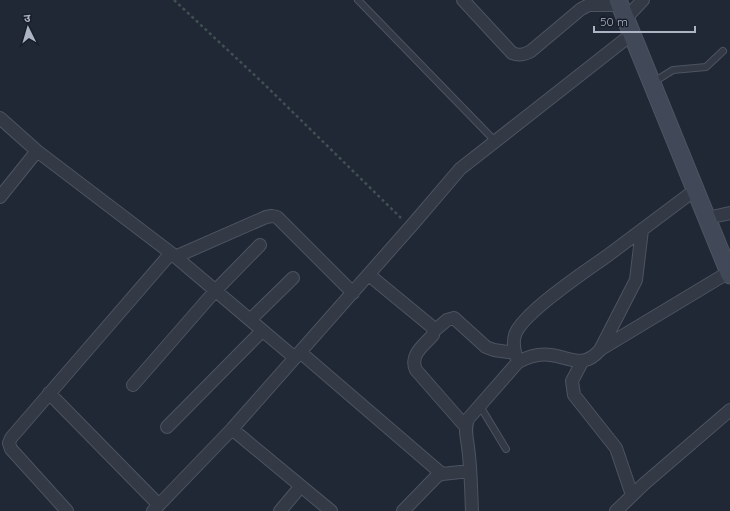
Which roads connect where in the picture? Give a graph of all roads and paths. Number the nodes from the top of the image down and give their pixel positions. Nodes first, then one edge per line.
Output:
1 (174, 0) edge
2 (358, 0) edge
3 (463, 0) edge
4 (643, 0) edge
5 (621, 8) edge
6 (632, 34) junction
7 (723, 51) dead end
8 (652, 83) junction
9 (0, 118) edge
10 (495, 141) junction
11 (37, 151) junction
12 (695, 190) junction
13 (0, 198) edge
14 (730, 213) edge
15 (707, 218) junction
16 (411, 228) junction
17 (642, 230) junction
18 (260, 245) dead end
19 (173, 255) junction
20 (369, 274) junction
21 (730, 274) edge
22 (293, 278) dead end
23 (215, 291) junction
24 (353, 293) junction
25 (250, 320) junction
26 (262, 331) junction
27 (434, 331) junction
28 (600, 350) junction
29 (297, 355) junction
30 (517, 357) junction
31 (582, 362) junction
32 (133, 385) dead end
33 (50, 393) junction
34 (480, 406) junction
35 (730, 410) edge
36 (465, 426) junction
37 (167, 428) dead end
38 (232, 429) junction
39 (506, 449) dead end
40 (470, 471) junction
41 (442, 474) junction
42 (301, 486) junction
43 (632, 495) junction
44 (156, 508) edge
45 (66, 511) edge
46 (280, 511) edge
47 (331, 511) edge
48 (403, 511) edge
49 (472, 511) edge
50 (616, 511) edge

1 - 16 path
2 - 10 lane
3 - 5 street
4 - 5 street
5 - 6 street
6 - 8 street
6 - 10 street
7 - 8 lane
8 - 12 street
9 - 11 street
10 - 16 street
11 - 13 street
11 - 19 street
12 - 15 street
12 - 17 street
14 - 15 street
15 - 21 street
16 - 20 street
17 - 28 street
17 - 30 street
18 - 23 street
19 - 23 street
19 - 24 street
19 - 33 street
20 - 24 street
20 - 27 street
21 - 28 street
22 - 25 street
23 - 25 street
23 - 32 street
24 - 29 street
25 - 26 street
26 - 29 street
26 - 37 street
27 - 30 street
27 - 36 street
28 - 31 street
29 - 38 street
29 - 41 street
30 - 31 street
30 - 34 street
31 - 43 street
33 - 44 street
33 - 45 street
34 - 36 street
34 - 39 lane
35 - 43 street
36 - 40 street
38 - 42 street
38 - 44 street
40 - 41 street
40 - 49 street
41 - 48 street
42 - 46 street
42 - 47 street
43 - 50 street

